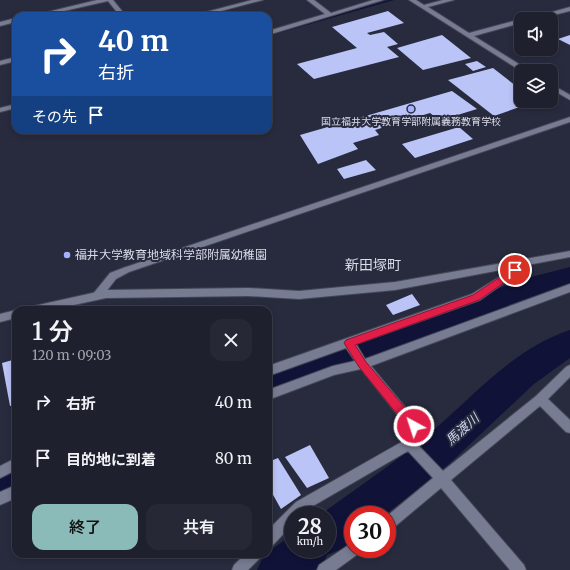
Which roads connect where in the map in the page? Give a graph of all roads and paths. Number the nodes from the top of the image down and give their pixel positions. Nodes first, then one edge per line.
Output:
1 (104, 0) edge
2 (110, 0) edge
3 (260, 0) edge
4 (310, 0) edge
5 (380, 0) edge
6 (412, 0) edge
7 (452, 0) edge
8 (422, 7) junction
9 (570, 9) edge
10 (52, 12) edge
11 (120, 12) edge
12 (210, 12) edge
13 (558, 12) edge
14 (330, 15) junction
15 (12, 21) edge
16 (514, 23) edge
17 (0, 24) edge
18 (272, 32) edge
19 (468, 35) junction
20 (12, 60) edge
21 (0, 63) edge
22 (515, 64) edge
23 (558, 90) edge
24 (570, 98) edge
25 (12, 107) edge
26 (0, 110) edge
27 (570, 119) edge
28 (570, 254) edge
29 (528, 262) junction
30 (570, 288) edge
31 (98, 294) junction
32 (50, 306) edge
33 (12, 315) edge
34 (0, 318) edge
35 (349, 343) junction
36 (362, 364) junction
37 (272, 370) edge
38 (570, 370) edge
39 (272, 394) edge
40 (540, 399) junction
41 (570, 428) edge
42 (409, 444) junction
43 (12, 466) edge
44 (0, 472) edge
45 (442, 479) junction
46 (12, 493) edge
47 (0, 498) edge
48 (396, 517) edge
49 (272, 536) edge
50 (344, 556) edge
51 (250, 558) edge
52 (239, 570) edge
53 (324, 570) edge
54 (519, 570) edge

1 - 10 street
2 - 11 street
3 - 12 street
4 - 14 street
5 - 14 street
6 - 8 street
7 - 8 street
8 - 19 street
9 - 13 street
14 - 18 street
15 - 17 street
16 - 19 street
19 - 22 street
20 - 21 street
23 - 24 street
25 - 26 street
27 - 31 street
28 - 29 street
29 - 31 street
29 - 35 street
30 - 36 street
31 - 32 street
33 - 34 street
35 - 36 street
35 - 37 street
36 - 39 street
36 - 42 street
38 - 40 street
40 - 41 street
40 - 45 street
42 - 45 street
42 - 49 street
43 - 44 street
45 - 48 street
45 - 54 street
46 - 47 street
50 - 53 street
51 - 52 street

